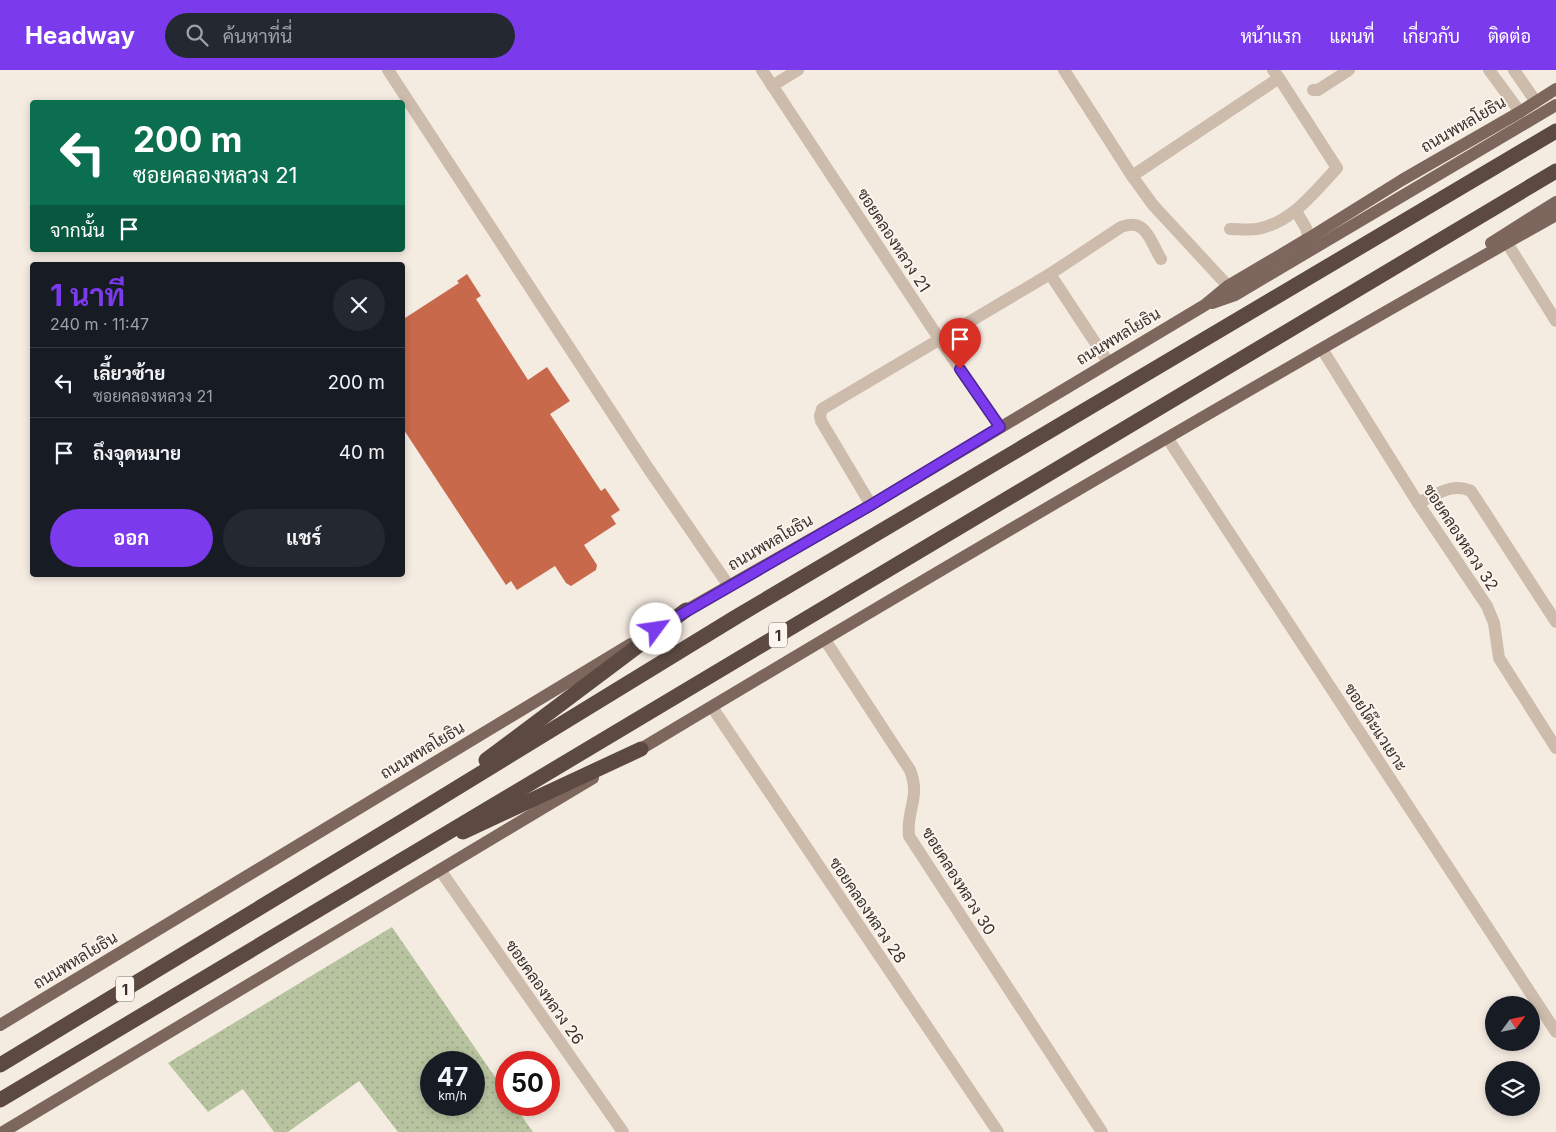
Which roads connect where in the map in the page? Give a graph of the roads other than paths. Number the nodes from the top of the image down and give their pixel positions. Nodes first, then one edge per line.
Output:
1 (388, 70) edge
2 (762, 70) edge
3 (798, 70) edge
4 (1064, 70) edge
5 (1349, 70) edge
6 (1489, 70) edge
7 (1514, 70) edge
8 (1276, 74) edge
9 (772, 86) junction
10 (1556, 89) edge
11 (1313, 90) dead end
12 (1536, 102) junction
13 (1556, 105) edge
14 (1520, 112) junction
15 (1556, 131) edge
16 (1556, 171) edge
17 (1132, 176) junction
18 (1556, 202) edge
19 (1296, 211) junction
20 (1556, 215) edge
21 (1230, 229) dead end
22 (1309, 238) junction
23 (1507, 243) junction
24 (1161, 259) dead end
25 (1050, 274) junction
26 (1228, 286) junction
27 (1205, 305) junction
28 (1384, 312) junction
29 (1556, 321) edge
30 (940, 340) junction
31 (1322, 348) junction
32 (1108, 362) junction
33 (1000, 427) junction
34 (1168, 438) junction
35 (1418, 503) junction
36 (871, 505) junction
37 (728, 586) junction
38 (686, 610) junction
39 (1556, 622) edge
40 (825, 640) junction
41 (712, 707) junction
42 (1556, 748) edge
43 (641, 749) junction
44 (411, 816) junction
45 (388, 867) junction
46 (440, 870) junction
47 (0, 1025) edge
48 (1556, 1032) edge
49 (0, 1065) edge
50 (0, 1100) edge
51 (3, 1132) edge
52 (623, 1132) edge
53 (998, 1132) edge
54 (1102, 1132) edge

1 - 37 street
2 - 9 street, ซอยคลองหลวง 21
3 - 9 street
4 - 17 street
5 - 11 street
6 - 14 street
7 - 12 street
8 - 17 street
8 - 19 street
9 - 30 street, ซอยคลองหลวง 21
10 - 12 main road, ถนนพหลโยธิน / 1
12 - 14 main road, ถนนพหลโยธิน / 1
13 - 27 main road
14 - 22 main road, ถนนพหลโยธิน / 1
15 - 44 highway, 1
16 - 45 highway, 1
17 - 26 street
18 - 28 main road
19 - 21 street
19 - 22 street
20 - 23 main road, 1
22 - 26 main road, ถนนพหลโยธิน / 1
23 - 28 main road, 1
23 - 29 street
24 - 25 street
25 - 30 street
25 - 32 street
26 - 27 main road, ถนนพหลโยธิน / 1
27 - 32 main road, ถนนพหลโยธิน / 1
28 - 31 main road, 1
30 - 33 street, ซอยคลองหลวง 21
30 - 36 street
31 - 34 main road, 1
31 - 35 street, ซอยคลองหลวง 32
32 - 33 main road, ถนนพหลโยธิน / 1
33 - 36 main road, ถนนพหลโยธิน / 1
34 - 40 main road, 1
34 - 48 street, ซอยโต๊ะแวเยาะ
35 - 39 street
35 - 42 street, ซอยคลองหลวง 32
36 - 37 main road, ถนนพหลโยธิน / 1
37 - 38 main road, ถนนพหลโยธิน / 1
38 - 44 highway
38 - 47 main road, ถนนพหลโยธิน / 1
40 - 41 main road, 1
40 - 54 street, ซอยคลองหลวง 30
41 - 43 main road, 1
41 - 53 street, ซอยคลองหลวง 28
43 - 45 highway
43 - 46 main road, 1
44 - 49 highway, 1
45 - 50 highway, 1
46 - 51 main road, 1
46 - 52 street, ซอยคลองหลวง 26

